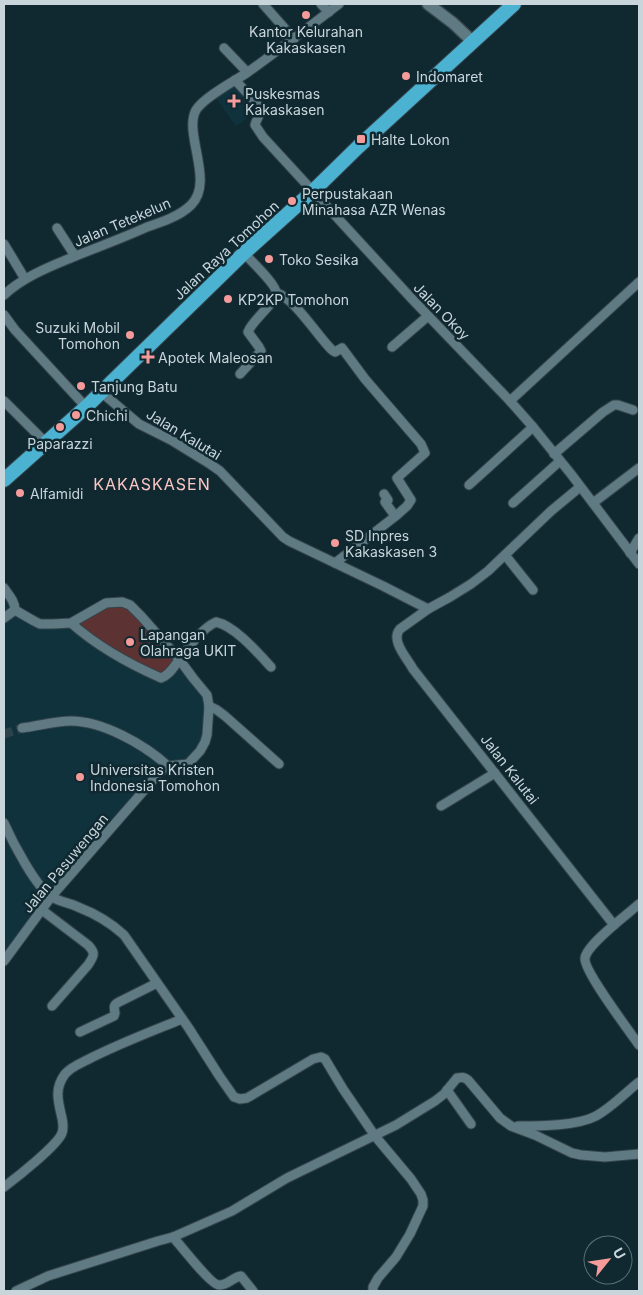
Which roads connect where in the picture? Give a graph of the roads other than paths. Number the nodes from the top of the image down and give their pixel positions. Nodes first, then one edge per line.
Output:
1 (263, 4) edge
2 (321, 4) edge
3 (339, 4) edge
4 (428, 4) edge
5 (514, 4) edge
6 (329, 12) junction
7 (294, 39) junction
8 (472, 41) junction
9 (224, 48) dead end
10 (247, 72) junction
11 (235, 80) junction
12 (313, 191) junction
13 (57, 228) dead end
14 (4, 244) edge
15 (244, 253) junction
16 (75, 256) junction
17 (25, 279) junction
18 (639, 282) edge
19 (276, 293) junction
20 (4, 295) edge
21 (4, 315) edge
22 (428, 316) junction
23 (392, 348) dead end
24 (240, 374) dead end
25 (101, 392) junction
26 (510, 401) junction
27 (4, 402) edge
28 (86, 407) junction
29 (633, 410) dead end
30 (533, 427) junction
31 (45, 442) junction
32 (557, 458) junction
33 (639, 468) edge
34 (4, 480) edge
35 (469, 485) dead end
36 (580, 486) junction
37 (384, 494) dead end
38 (514, 502) dead end
39 (593, 504) junction
40 (395, 516) junction
41 (639, 538) edge
42 (630, 552) junction
43 (505, 555) junction
44 (335, 563) junction
45 (639, 564) edge
46 (4, 588) edge
47 (534, 590) dead end
48 (428, 609) junction
49 (15, 610) junction
50 (4, 618) edge
51 (71, 623) junction
52 (179, 659) junction
53 (271, 667) dead end
54 (209, 706) junction
55 (22, 728) tunnel mouth
56 (279, 764) dead end
57 (168, 766) junction
58 (495, 773) junction
59 (441, 806) dead end
60 (4, 823) edge
61 (51, 897) junction
62 (639, 904) edge
63 (42, 910) junction
64 (614, 925) junction
65 (4, 961) edge
66 (157, 983) junction
67 (52, 1006) dead end
68 (182, 1019) junction
69 (80, 1032) dead end
70 (639, 1045) edge
71 (639, 1082) edge
72 (447, 1090) junction
73 (471, 1124) dead end
74 (511, 1126) junction
75 (375, 1136) junction
76 (639, 1154) edge
77 (4, 1187) edge
78 (173, 1237) junction
79 (16, 1291) edge
80 (253, 1291) edge
81 (373, 1291) edge

1 - 7 street
2 - 6 street
3 - 6 street, Jalan Tetekelun
4 - 8 street
5 - 8 highway, Jalan Raya Tomohon
6 - 7 street, Jalan Tetekelun
7 - 10 street, Jalan Tetekelun
8 - 12 highway, Jalan Raya Tomohon
9 - 10 street
10 - 11 street, Jalan Tetekelun
11 - 12 street, Jalan Okoy
11 - 16 street, Jalan Tetekelun
12 - 15 highway, Jalan Raya Tomohon
12 - 22 street, Jalan Okoy
13 - 16 street
14 - 17 street
15 - 19 street
15 - 25 highway, Jalan Raya Tomohon
16 - 17 street, Jalan Tetekelun
17 - 20 street, Jalan Tetekelun
18 - 26 street
19 - 24 street
19 - 40 street
21 - 28 street
22 - 23 street
22 - 26 street, Jalan Okoy
25 - 28 highway, Jalan Raya Tomohon
25 - 44 street, Jalan Kalutai
26 - 30 street, Jalan Okoy
27 - 31 street
28 - 31 highway, Jalan Raya Tomohon
29 - 32 street
30 - 32 street, Jalan Okoy
30 - 35 street
31 - 34 highway, Jalan Raya Tomohon
32 - 36 street, Jalan Okoy
32 - 38 street
33 - 39 street
36 - 39 street, Jalan Okoy
36 - 43 street, Jalan Kalutai
37 - 40 street
39 - 42 street, Jalan Okoy
40 - 44 street
41 - 42 street
42 - 45 street, Jalan Okoy
43 - 47 street
43 - 48 street, Jalan Kalutai
44 - 48 street, Jalan Kalutai
46 - 49 street
48 - 58 street, Jalan Kalutai
49 - 50 street
49 - 51 street
51 - 52 street
51 - 52 street
52 - 53 street
52 - 54 street
54 - 56 street
54 - 57 street
55 - 57 street
57 - 61 street, Jalan Pasuwengan
58 - 59 street
58 - 64 street, Jalan Kalutai
60 - 61 street
61 - 63 street, Jalan Pasuwengan
61 - 66 street
62 - 64 street
63 - 65 street, Jalan Pasuwengan
63 - 67 street
64 - 70 street
66 - 68 street
66 - 69 street
68 - 75 street
68 - 77 street
71 - 74 street
72 - 73 street
72 - 74 street
72 - 75 street
74 - 76 street
75 - 78 street
75 - 81 street
78 - 79 street
78 - 80 street

